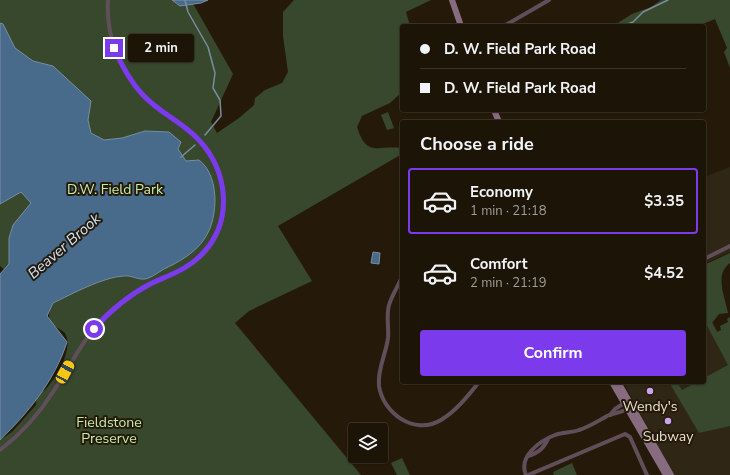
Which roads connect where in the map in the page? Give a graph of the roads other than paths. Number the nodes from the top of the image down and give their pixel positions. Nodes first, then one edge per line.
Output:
1 (108, 0) edge
2 (452, 0) edge
3 (549, 0) edge
4 (460, 24) edge
5 (507, 24) edge
6 (730, 246) edge
7 (706, 258) edge
8 (400, 282) edge
9 (477, 384) edge
10 (613, 384) edge
11 (619, 384) edge
12 (626, 402) junction
13 (630, 408) junction
14 (608, 416) junction
15 (0, 450) edge
16 (527, 475) edge
17 (647, 475) edge
18 (666, 475) edge
19 (671, 475) edge

1 - 15 street
2 - 4 main road
3 - 5 street
6 - 7 street
8 - 9 street
10 - 12 main road
11 - 12 main road
12 - 13 main road
12 - 14 street
13 - 14 street
13 - 18 main road
13 - 19 main road
14 - 16 street
16 - 17 street

